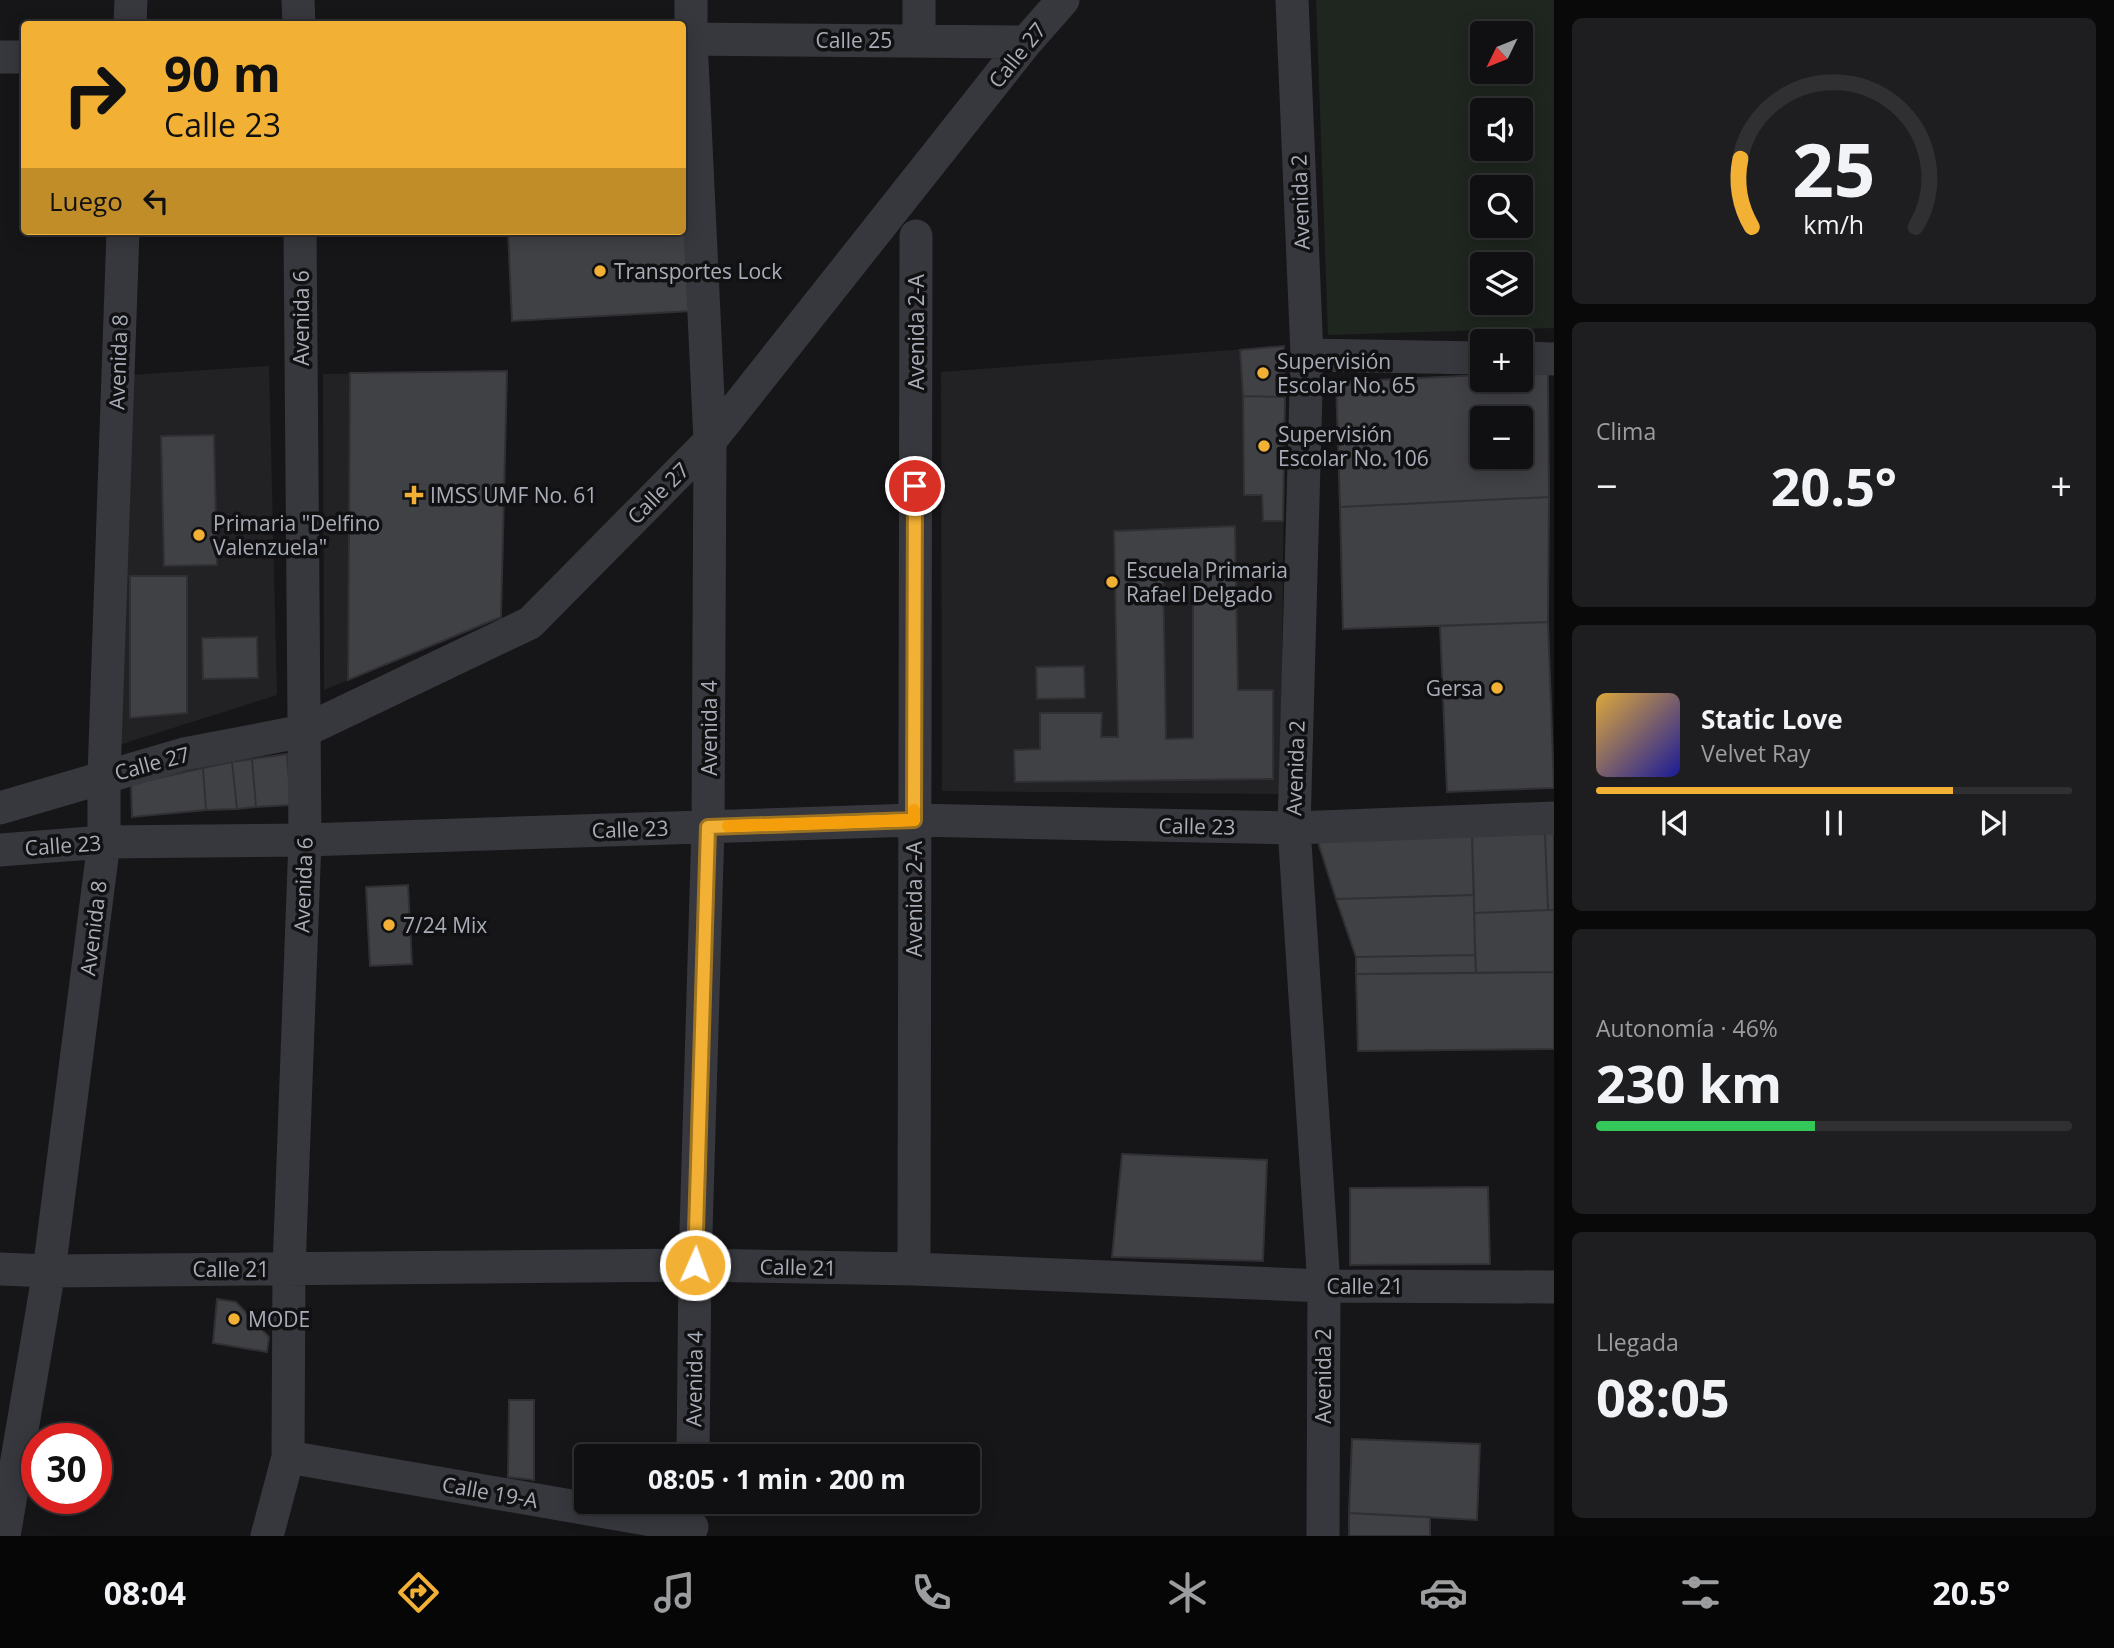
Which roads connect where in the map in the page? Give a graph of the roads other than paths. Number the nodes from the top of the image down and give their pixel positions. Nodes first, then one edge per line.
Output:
1 (131, 0) edge
2 (298, 0) edge
3 (691, 0) edge
4 (919, 0) edge
5 (1063, 0) edge
6 (1292, 0) edge
7 (130, 21) edge
8 (299, 21) edge
9 (687, 39) edge
10 (919, 40) junction
11 (1026, 43) junction
12 (0, 57) edge
13 (21, 57) edge
14 (122, 235) edge
15 (300, 235) edge
16 (916, 236) dead end
17 (1307, 355) junction
18 (1470, 358) edge
19 (1533, 358) edge
20 (1554, 359) edge
21 (710, 441) junction
22 (304, 731) junction
23 (104, 776) junction
24 (0, 808) edge
25 (1554, 818) edge
26 (914, 820) junction
27 (708, 827) junction
28 (1294, 828) junction
29 (305, 839) junction
30 (104, 842) junction
31 (0, 849) edge
32 (695, 1265) junction
33 (0, 1269) edge
34 (289, 1269) junction
35 (914, 1269) junction
36 (49, 1271) junction
37 (1324, 1286) junction
38 (1554, 1287) edge
39 (693, 1444) edge
40 (288, 1457) junction
41 (692, 1521) edge
42 (4, 1536) edge
43 (267, 1536) edge
44 (1323, 1536) edge

1 - 7 street
2 - 8 street
3 - 9 street, Avenida 4
4 - 10 street
5 - 11 street, Calle 27
6 - 17 street, Avenida 2
9 - 10 street, Calle 25
9 - 21 street, Avenida 4
10 - 11 street, Calle 25
11 - 21 street, Calle 27
12 - 13 street
14 - 23 street, Avenida 8
15 - 22 street, Avenida 6
16 - 26 street, Avenida 2-A
17 - 18 street
17 - 28 street, Avenida 2
19 - 20 street
21 - 22 street, Calle 27
21 - 27 street, Avenida 4
22 - 23 street, Calle 27
22 - 29 street, Avenida 6
23 - 24 street, Calle 27
23 - 30 street, Avenida 8
25 - 28 street, Calle 23
26 - 27 street, Calle 23
26 - 28 street, Calle 23
26 - 35 street, Avenida 2-A
27 - 29 street, Calle 23
27 - 32 street, Avenida 4
28 - 37 street, Avenida 2
29 - 30 street, Calle 23
29 - 34 street, Avenida 6
30 - 31 street, Calle 23
30 - 36 street, Avenida 8
32 - 34 street, Calle 21
32 - 35 street, Calle 21
32 - 39 street, Avenida 4
33 - 36 street, Calle 21
34 - 36 street, Calle 21
34 - 40 street, Avenida 6
35 - 37 street, Calle 21
36 - 42 street, Avenida 8
37 - 38 street, Calle 21
37 - 44 street, Avenida 2
40 - 41 street, Calle 19-A
40 - 43 street, Avenida 6

